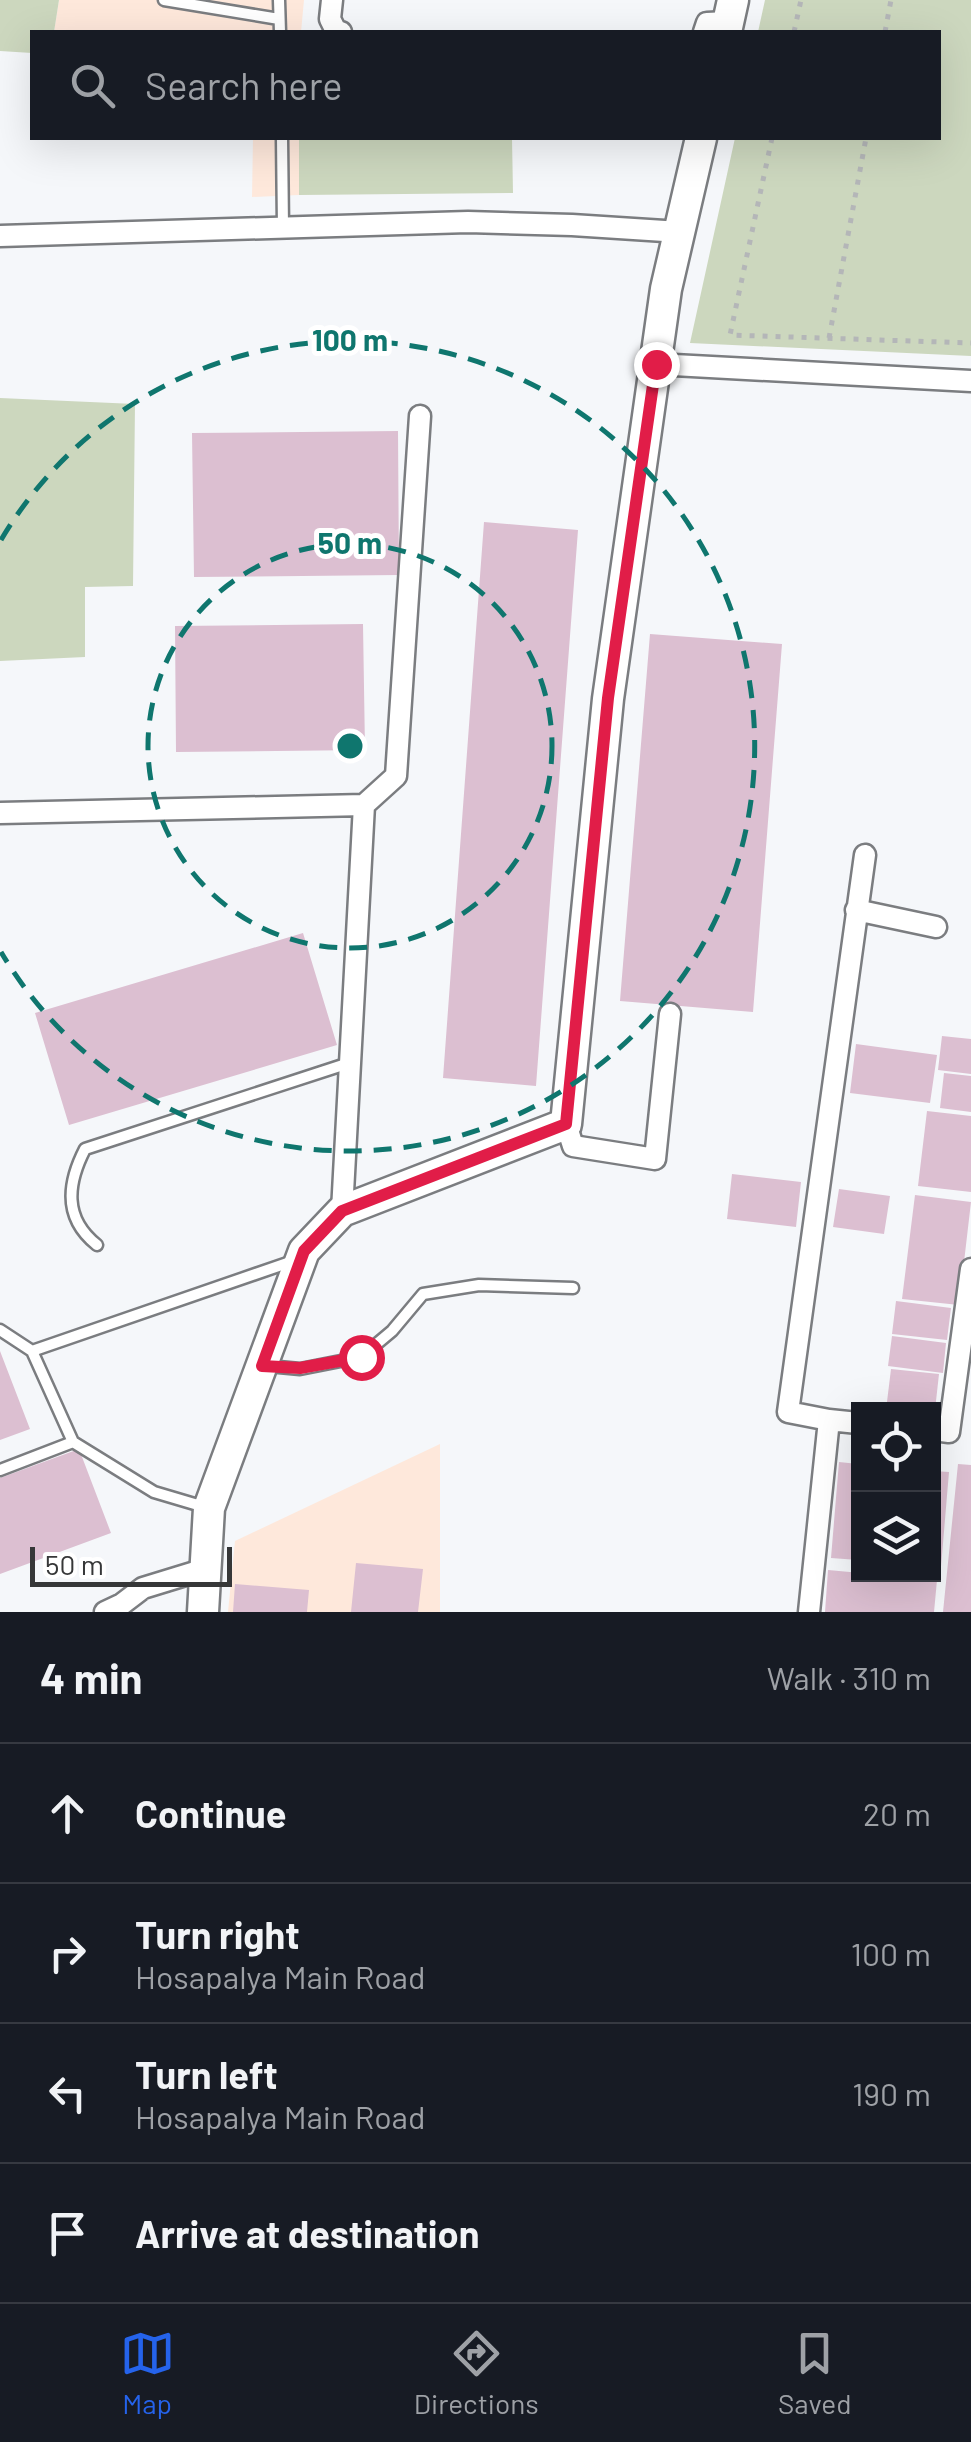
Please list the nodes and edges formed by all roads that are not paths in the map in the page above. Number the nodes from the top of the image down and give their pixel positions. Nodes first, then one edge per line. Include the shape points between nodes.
1 (164, 0) edge
2 (279, 0) edge
3 (332, 0) edge
4 (279, 19) junction
5 (280, 30) edge
6 (336, 30) edge
7 (282, 140) edge
8 (702, 140) edge
9 (283, 228) junction
10 (680, 232) junction
11 (0, 236) edge
12 (656, 364) junction
13 (971, 381) edge
14 (420, 416) dead end
15 (364, 805) junction
16 (0, 813) edge
17 (864, 855) dead end
18 (856, 910) junction
19 (936, 927) dead end
20 (670, 1014) dead end
21 (350, 1063) junction
22 (566, 1124) junction
23 (342, 1211) junction
24 (97, 1245) dead end
25 (301, 1258) junction
26 (971, 1269) edge
27 (573, 1288) dead end
28 (0, 1330) edge
29 (32, 1351) junction
30 (262, 1366) junction
31 (830, 1420) junction
32 (851, 1422) edge
33 (941, 1431) edge
34 (73, 1442) junction
35 (0, 1470) edge
36 (208, 1508) junction
37 (206, 1569) junction
38 (117, 1609) edge
39 (203, 1612) edge
40 (810, 1612) edge

1 - 4 lane
2 - 4 lane
3 - 6 street
4 - 5 lane
7 - 9 lane
8 - 10 street
9 - 10 street via 468,222
9 - 11 street
10 - 12 street
12 - 13 street
12 - 22 street via 608,698
14 - 15 street via 396,776
15 - 16 street
15 - 21 street
17 - 18 street
18 - 19 street
18 - 31 street via 788,1412
20 - 22 street via 654,1158 573,1146
21 - 23 street
21 - 24 lane via 86,1149 74,1169 70,1200 84,1235
22 - 23 street
23 - 25 street
25 - 29 lane
25 - 30 street
26 - 33 street via 949,1432
27 - 30 lane via 479,1285 422,1294 361,1357 300,1368
28 - 29 lane
29 - 34 lane
30 - 36 street
31 - 32 street
31 - 40 street
34 - 35 lane
34 - 36 lane via 154,1492
36 - 37 street
37 - 38 street via 143,1588
37 - 39 street

